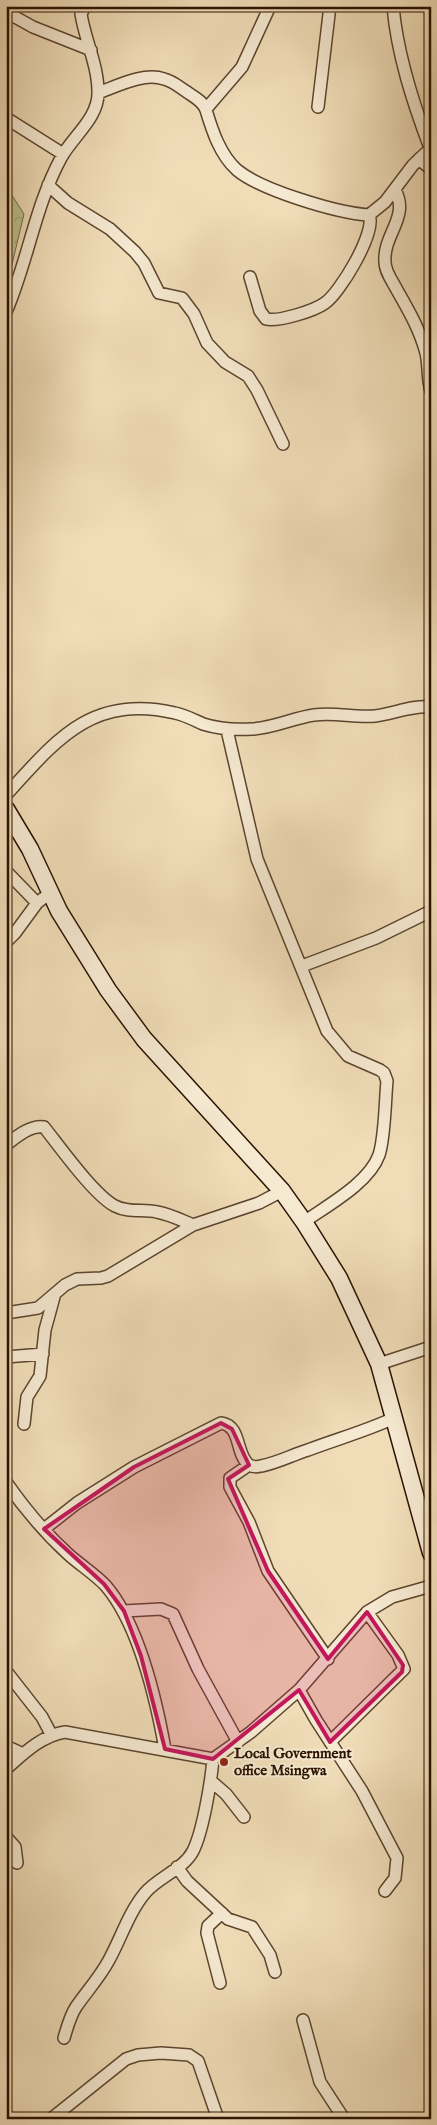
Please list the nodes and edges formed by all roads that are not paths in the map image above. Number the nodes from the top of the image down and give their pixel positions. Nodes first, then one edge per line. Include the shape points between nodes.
1 (270, 6) edge
2 (330, 6) edge
3 (393, 6) edge
4 (84, 7) edge
5 (6, 12) edge
6 (91, 50) junction
7 (98, 93) junction
8 (318, 108) dead end
9 (206, 109) junction
10 (6, 118) edge
11 (431, 148) edge
12 (63, 154) junction
13 (419, 159) junction
14 (431, 169) edge
15 (48, 184) junction
16 (395, 190) junction
17 (369, 216) junction
18 (250, 277) dead end
19 (6, 312) edge
20 (425, 330) edge
21 (430, 373) edge
22 (431, 391) edge
23 (282, 444) dead end
24 (431, 707) edge
25 (227, 730) junction
26 (6, 795) edge
27 (6, 808) edge
28 (11, 826) edge
29 (6, 872) edge
30 (50, 893) junction
31 (37, 903) junction
32 (431, 911) edge
33 (6, 942) edge
34 (302, 966) junction
35 (6, 1145) edge
36 (282, 1191) junction
37 (304, 1222) junction
38 (192, 1225) junction
39 (55, 1295) junction
40 (6, 1313) edge
41 (431, 1348) edge
42 (42, 1354) junction
43 (6, 1357) edge
44 (379, 1364) junction
45 (394, 1418) junction
46 (24, 1424) dead end
47 (249, 1465) junction
48 (6, 1482) edge
49 (44, 1530) junction
50 (431, 1553) edge
51 (431, 1586) edge
52 (124, 1611) junction
53 (367, 1612) junction
54 (328, 1659) junction
55 (6, 1671) edge
56 (299, 1690) junction
57 (52, 1734) junction
58 (238, 1742) junction
59 (330, 1742) junction
60 (6, 1746) edge
61 (165, 1749) junction
62 (23, 1754) junction
63 (213, 1759) junction
64 (6, 1769) edge
65 (211, 1781) junction
66 (244, 1817) dead end
67 (6, 1837) edge
68 (17, 1863) dead end
69 (177, 1867) junction
70 (385, 1891) dead end
71 (222, 1913) junction
72 (275, 1972) dead end
73 (220, 1983) dead end
74 (303, 2020) dead end
75 (64, 2038) dead end
76 (51, 2119) edge
77 (218, 2119) edge
78 (344, 2119) edge

1 - 9 street via 242,67
2 - 8 street
3 - 11 street via 405,72
4 - 6 street via 82,22
5 - 6 street via 33,27
6 - 7 street
7 - 9 street via 153,76 174,83
7 - 12 street via 91,115
9 - 17 street via 212,132 224,153 236,169 256,183 342,212
10 - 12 street
11 - 13 street
12 - 15 street
13 - 14 street
13 - 16 street
15 - 19 street
15 - 23 street via 68,203 110,229 135,252 159,293 176,296 186,302 206,343 225,362 248,376 258,390
16 - 17 street
16 - 20 street via 401,208 385,261 390,276
17 - 18 street via 371,223 360,252 336,292 323,305 273,321 266,319 260,311
20 - 21 street
21 - 22 street
24 - 25 street via 403,709 376,716 314,715 267,728
25 - 26 street via 178,713 156,709 119,709 90,720 64,736
25 - 34 street via 257,859
27 - 28 street
28 - 30 street
29 - 31 street
30 - 31 street
30 - 36 street via 88,959 144,1039
31 - 33 street
32 - 34 street via 376,938
34 - 37 street via 331,1037 348,1056 380,1070 387,1081 382,1144 373,1166 355,1185
35 - 38 street via 27,1130 44,1127 105,1199 126,1210 158,1212
36 - 37 street
36 - 38 street via 259,1203
37 - 44 street via 339,1278
38 - 39 street via 108,1276 77,1279
39 - 40 street via 38,1308
39 - 42 street
41 - 44 street
42 - 43 street
42 - 46 street via 39,1381 28,1397
44 - 45 street
45 - 47 street via 275,1462
45 - 50 street
47 - 49 street via 232,1429 221,1423 134,1467 77,1503
47 - 54 street via 230,1478 230,1487 249,1522 268,1571
48 - 49 street
49 - 52 street via 104,1584
51 - 53 street via 392,1597
52 - 58 street via 161,1609 173,1614 198,1669
52 - 61 street via 160,1720
53 - 54 street
53 - 59 street via 398,1655 404,1669
54 - 56 street
55 - 57 street
56 - 58 street
56 - 59 street
57 - 61 street via 65,1732
57 - 62 street
58 - 63 street
59 - 70 street via 370,1805 396,1858 396,1878
60 - 62 street
61 - 63 street
62 - 64 street
63 - 65 street
65 - 66 street
65 - 69 street via 192,1852
67 - 68 street via 15,1846
69 - 71 street via 187,1881
69 - 75 street via 160,1878 137,1904 108,1962 75,2008
71 - 72 street via 235,1923 252,1927 270,1955
71 - 73 street via 208,1926 207,1933
74 - 78 street via 320,2082
76 - 77 street via 126,2059 161,2053 189,2055 198,2061

